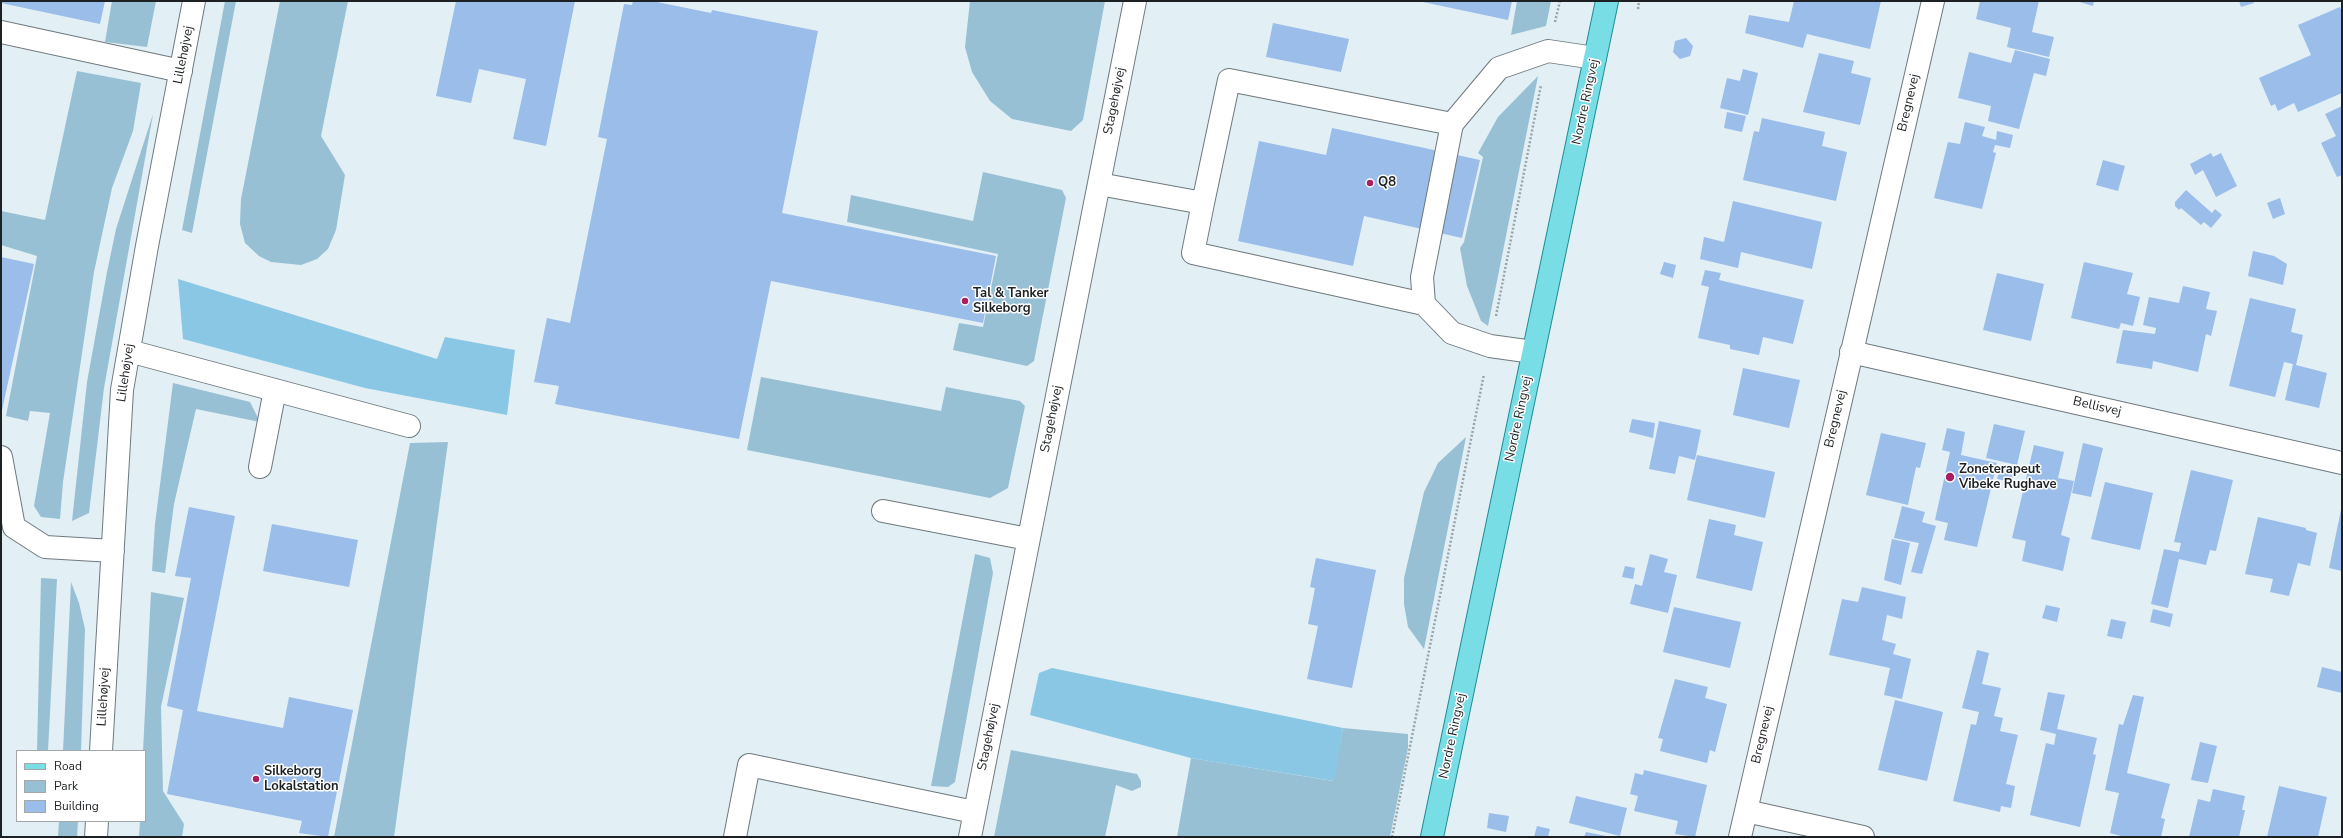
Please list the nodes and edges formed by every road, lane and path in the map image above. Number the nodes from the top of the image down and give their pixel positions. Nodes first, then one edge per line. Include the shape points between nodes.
1 (194, 1) edge
2 (1135, 1) edge
3 (1560, 1) edge
4 (1607, 1) edge
5 (1933, 1) edge
6 (1, 32) edge
7 (1548, 51) junction
8 (1595, 58) junction
9 (180, 71) junction
10 (1452, 124) junction
11 (1099, 184) junction
12 (1203, 203) junction
13 (1424, 304) junction
14 (1490, 346) junction
15 (129, 351) junction
16 (1533, 352) junction
17 (1851, 352) junction
18 (275, 390) junction
19 (409, 426) dead end
20 (1, 457) edge
21 (2342, 463) edge
22 (260, 467) dead end
23 (883, 511) dead end
24 (1028, 539) junction
25 (113, 551) junction
26 (101, 750) edge
27 (1746, 811) junction
28 (974, 812) junction
29 (97, 822) edge
30 (96, 837) edge
31 (735, 837) edge
32 (970, 837) edge
33 (1392, 837) edge
34 (1432, 837) edge
35 (1740, 837) edge
36 (1863, 837) edge

1 - 9 street, Lillehøjvej
2 - 11 street, Stagehøjvej
3 - 7 path
4 - 8 main road, Nordre Ringvej
5 - 17 street, Bregnevej
6 - 9 street
7 - 8 street
7 - 10 street via 1499,68
7 - 14 path
8 - 16 main road, Nordre Ringvej
9 - 15 street, Lillehøjvej
10 - 12 street via 1229,80
10 - 13 street via 1422,277
11 - 12 street
11 - 24 street, Stagehøjvej
12 - 13 street via 1193,253
13 - 14 street via 1452,333
14 - 16 street
14 - 33 path
15 - 18 street
15 - 25 street, Lillehøjvej via 122,390
16 - 34 main road, Nordre Ringvej
17 - 21 street, Bellisvej
17 - 27 street, Bregnevej
18 - 19 street
18 - 22 street
20 - 25 street via 14,527 45,547
23 - 24 street
24 - 28 street, Stagehøjvej
25 - 26 street, Lillehøjvej
27 - 35 street, Bregnevej
27 - 36 street
28 - 31 street via 749,765
28 - 32 street, Stagehøjvej
29 - 30 street

